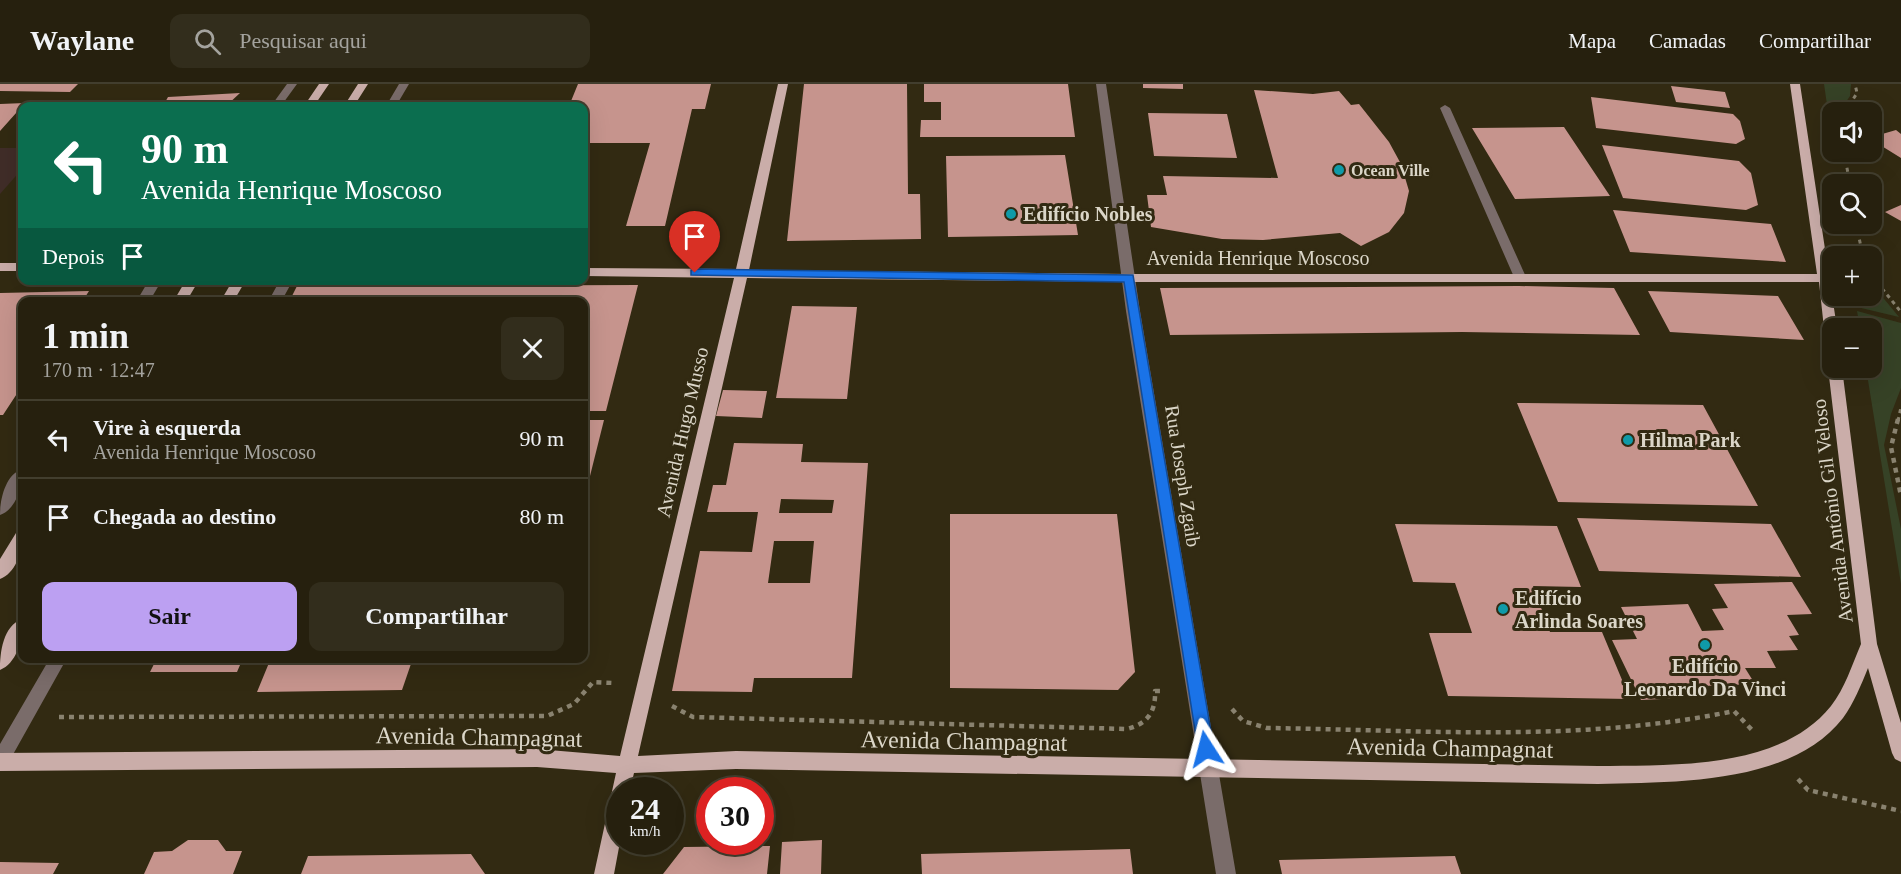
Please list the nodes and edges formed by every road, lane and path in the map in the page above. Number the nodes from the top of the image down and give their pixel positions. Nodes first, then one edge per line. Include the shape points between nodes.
1 (292, 84) edge
2 (324, 84) edge
3 (363, 84) edge
4 (404, 84) edge
5 (783, 84) edge
6 (1101, 84) edge
7 (1795, 84) edge
8 (1856, 84) edge
9 (279, 102) edge
10 (312, 102) edge
11 (352, 102) edge
12 (393, 102) edge
13 (1851, 102) edge
14 (1445, 108) dead end
15 (1822, 259) edge
16 (0, 267) edge
17 (18, 267) edge
18 (588, 272) edge
19 (742, 273) junction
20 (1520, 277) junction
21 (1129, 278) junction
22 (1822, 278) edge
23 (1882, 288) edge
24 (1901, 312) edge
25 (1836, 378) edge
26 (1901, 406) edge
27 (18, 481) edge
28 (1901, 495) edge
29 (0, 509) edge
30 (18, 544) edge
31 (0, 572) edge
32 (18, 633) edge
33 (1869, 644) junction
34 (0, 662) edge
35 (56, 663) edge
36 (646, 685) junction
37 (1197, 693) junction
38 (1734, 711) dead end
39 (26, 715) junction
40 (1901, 753) edge
41 (0, 762) edge
42 (627, 765) junction
43 (1209, 768) junction
44 (624, 777) edge
45 (608, 855) edge
46 (604, 874) edge
47 (1226, 874) edge

1 - 9 street
2 - 10 main road
3 - 11 main road
4 - 12 street
5 - 19 main road, Avenida Hugo Musso
6 - 21 street, Rua Joseph Zgaib
7 - 15 main road
8 - 13 path via 1857,93
14 - 20 street
16 - 17 main road
18 - 19 main road, Avenida Henrique Moscoso
19 - 21 main road, Avenida Henrique Moscoso
19 - 36 main road, Avenida Hugo Musso
20 - 21 main road, Avenida Henrique Moscoso
20 - 22 main road, Avenida Henrique Moscoso
21 - 37 street, Rua Joseph Zgaib
23 - 24 path
25 - 33 main road, Avenida Antônio Gil Veloso
26 - 28 path via 1891,447
27 - 29 street
30 - 31 main road
32 - 34 main road
33 - 40 main road, Avenida Antônio Gil Veloso
33 - 43 main road, Avenida Champagnat via 1835,715 1802,743 1742,764 1679,773 1598,775
35 - 39 street
36 - 37 path, Avenida Champagnat via 662,683 671,705 693,717 1114,729 1138,727 1146,720 1154,712 1155,691
36 - 39 path, Avenida Champagnat via 593,682 575,704 547,716
36 - 42 main road, Avenida Hugo Musso
37 - 38 path, Avenida Champagnat via 1225,692 1234,712 1244,721 1267,728 1600,731 1665,725
37 - 43 street, Rua Joseph Zgaib
39 - 41 street
41 - 42 main road, Avenida Champagnat via 537,758
42 - 43 main road, Avenida Champagnat via 736,760
42 - 44 main road, Avenida Hugo Musso
43 - 47 street, Rua Joseph Zgaib
45 - 46 main road

